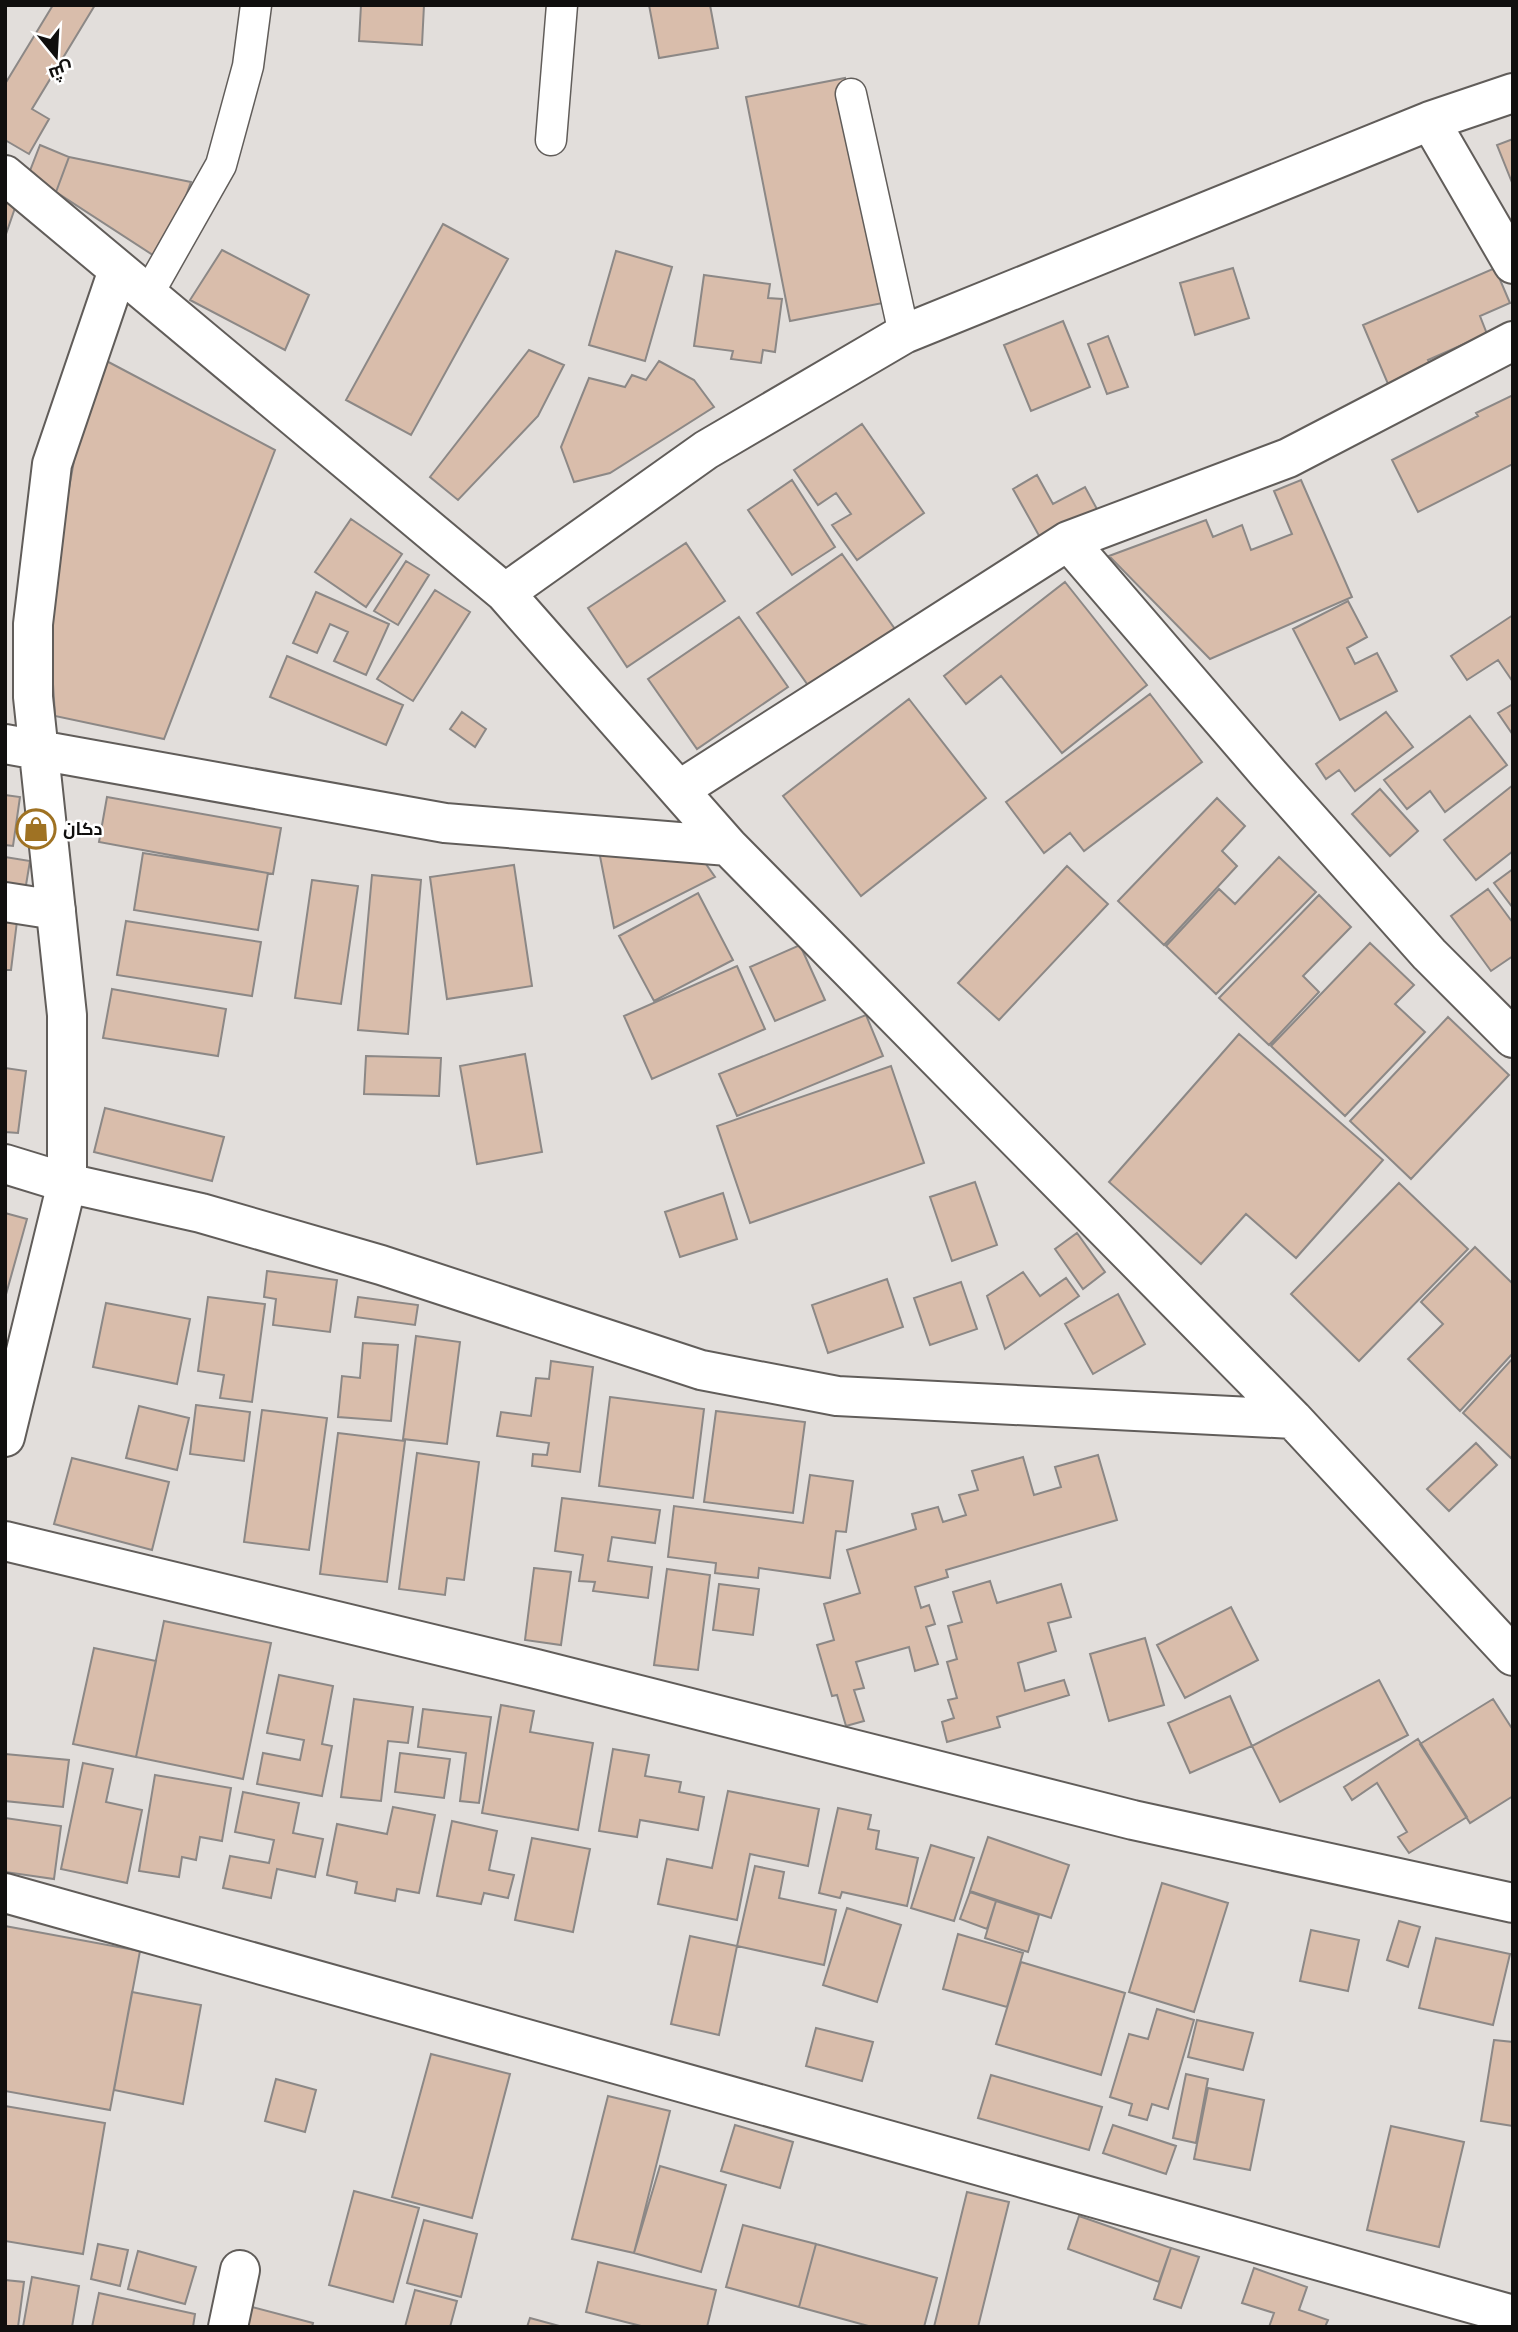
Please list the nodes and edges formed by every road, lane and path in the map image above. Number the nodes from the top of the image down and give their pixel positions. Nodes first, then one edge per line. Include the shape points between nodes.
1 (256, 5) edge
2 (562, 5) edge
3 (1513, 93) edge
4 (851, 94) dead end
5 (1430, 121) junction
6 (551, 140) dead end
7 (5, 175) edge
8 (1513, 264) edge
9 (118, 270) junction
10 (148, 295) junction
11 (904, 334) junction
12 (1513, 341) edge
13 (1068, 541) junction
14 (505, 593) junction
15 (22, 747) edge
16 (679, 790) junction
17 (728, 845) junction
18 (5, 902) edge
19 (56, 911) junction
20 (1513, 1038) edge
21 (5, 1164) edge
22 (67, 1183) junction
23 (1293, 1419) junction
24 (5, 1437) edge
25 (5, 1541) edge
26 (1513, 1656) edge
27 (5, 1893) edge
28 (1513, 1903) edge
29 (240, 2270) dead end
30 (1513, 2315) edge
31 (228, 2327) edge

1 - 10 lane via 248,66 221,165
2 - 6 lane
3 - 5 street
4 - 11 lane
5 - 8 street
5 - 11 street
7 - 9 street
9 - 10 street
9 - 15 street via 52,464 33,624 33,697
10 - 14 street
11 - 14 street via 706,450
12 - 13 street via 1288,458
13 - 16 street
13 - 20 street via 1429,954
14 - 16 street
15 - 17 street via 445,823
15 - 19 street
16 - 17 street
17 - 23 street
18 - 19 street
19 - 22 street via 67,1015
21 - 22 street
22 - 23 street via 201,1213 381,1265 728,1376 837,1396
22 - 24 street
23 - 26 street
25 - 28 street via 1133,1820
27 - 30 street
29 - 31 street

